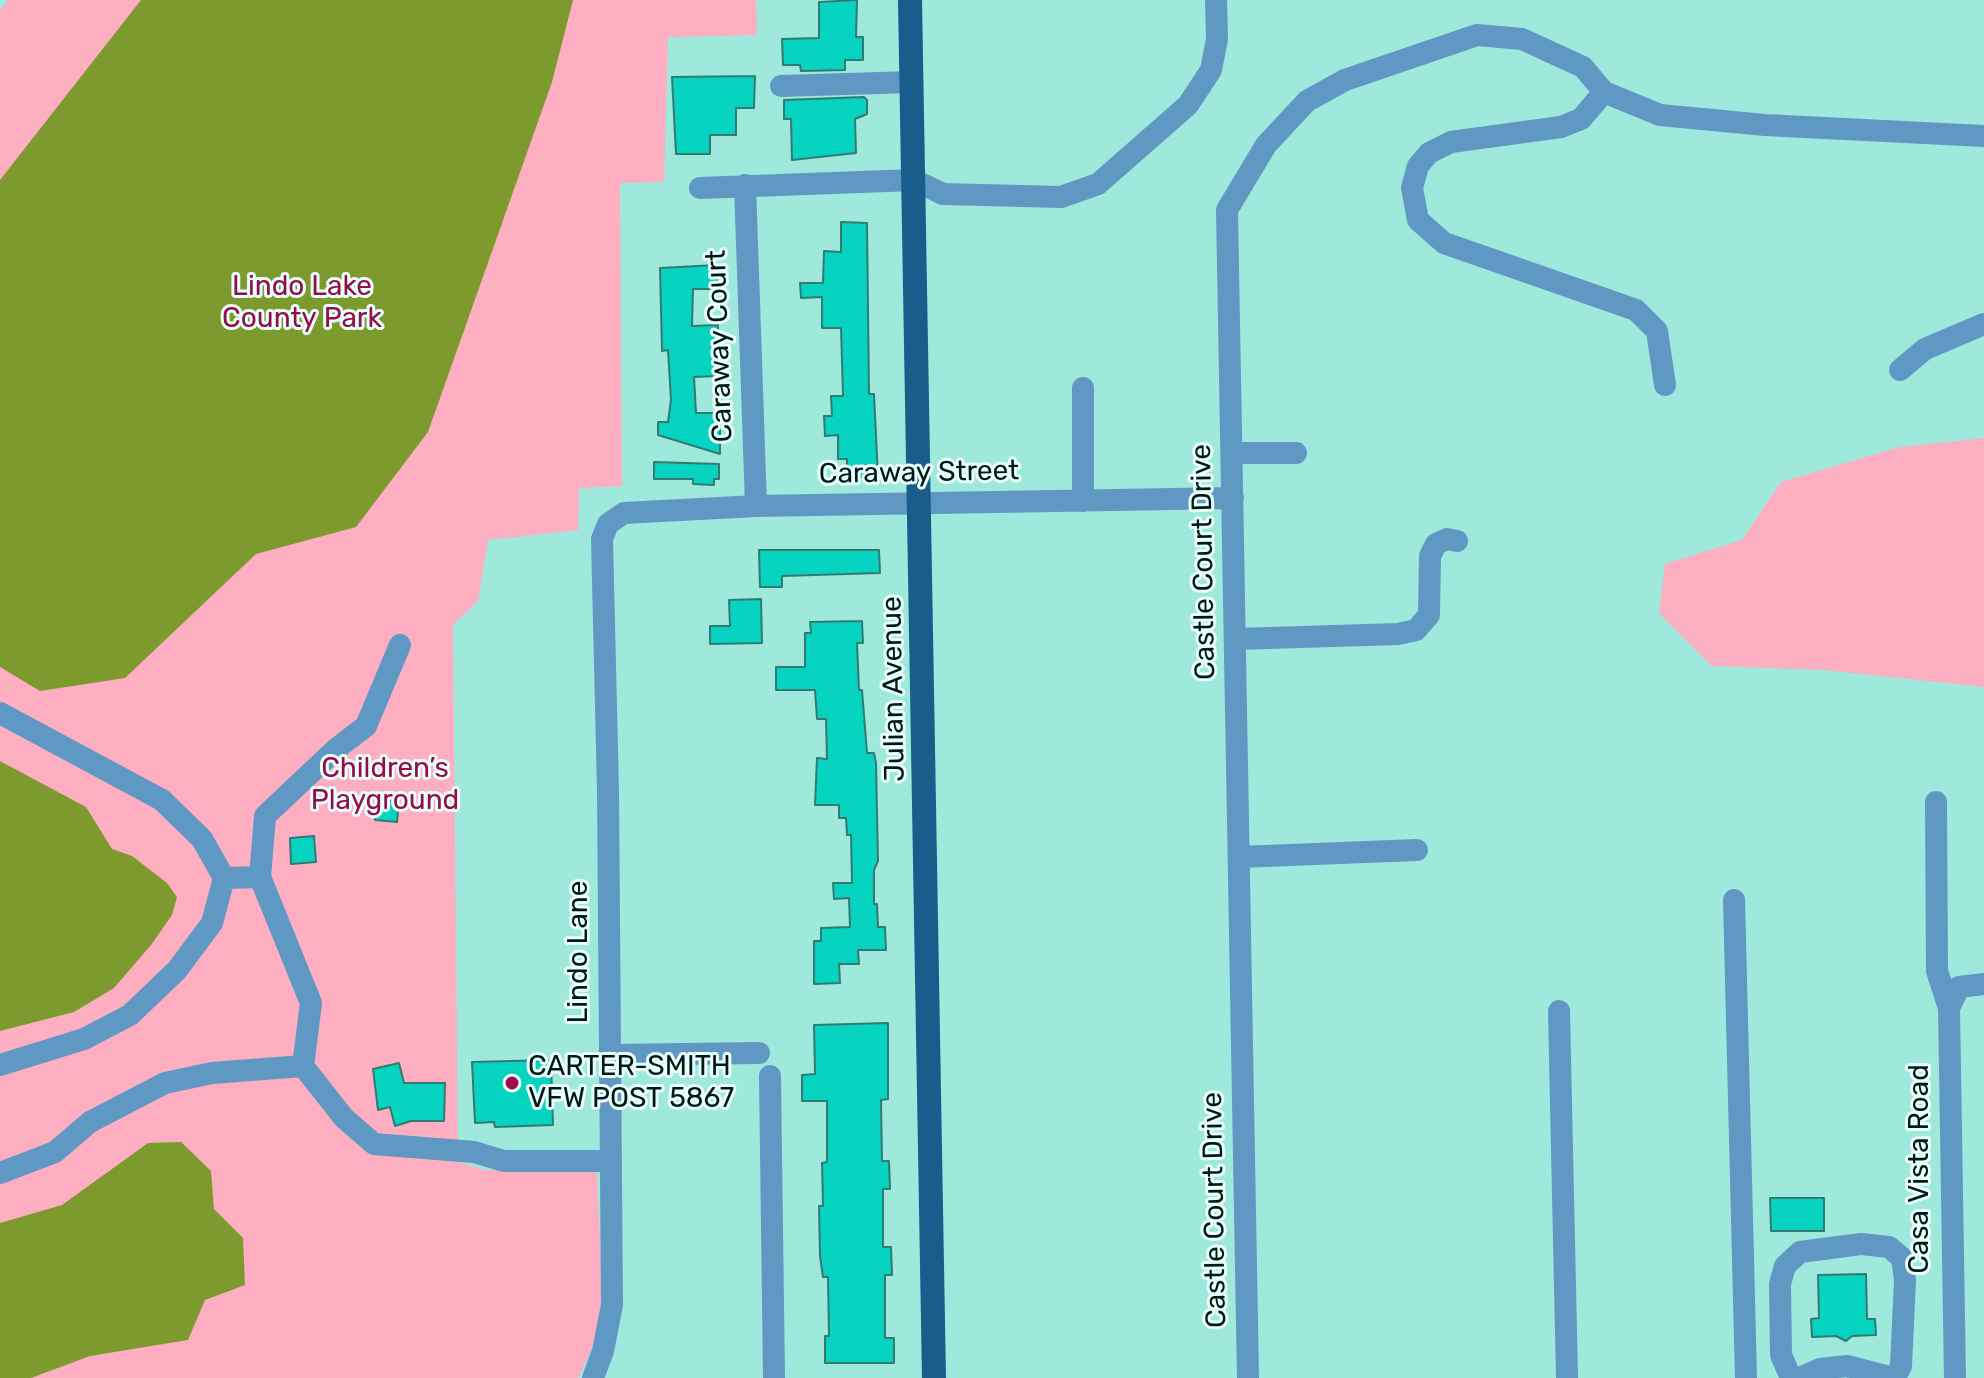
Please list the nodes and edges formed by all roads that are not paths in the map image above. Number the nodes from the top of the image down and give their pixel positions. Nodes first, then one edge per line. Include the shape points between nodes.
1 (910, 0) edge
2 (1216, 0) edge
3 (912, 82) junction
4 (781, 86) dead end
5 (1604, 92) junction
6 (1984, 136) edge
7 (914, 180) junction
8 (745, 185) junction
9 (700, 188) dead end
10 (1984, 324) edge
11 (1900, 370) dead end
12 (1665, 385) dead end
13 (1083, 388) dead end
14 (1232, 453) junction
15 (1296, 453) dead end
16 (1233, 498) junction
17 (1083, 501) junction
18 (921, 504) junction
19 (756, 506) junction
20 (608, 524) joint
21 (1457, 541) dead end
22 (1236, 639) junction
23 (400, 645) dead end
24 (0, 713) edge
25 (1936, 802) dead end
26 (1417, 850) dead end
27 (1239, 857) junction
28 (260, 877) junction
29 (224, 878) junction
30 (1734, 900) dead end
31 (1984, 984) edge
32 (1949, 1008) junction
33 (1559, 1011) dead end
34 (759, 1053) dead end
35 (609, 1055) junction
36 (0, 1065) edge
37 (303, 1066) junction
38 (770, 1076) dead end
39 (611, 1161) junction
40 (0, 1173) edge
41 (593, 1378) edge
42 (774, 1378) edge
43 (934, 1378) edge
44 (1248, 1378) edge
45 (1567, 1378) edge
46 (1746, 1378) edge
47 (1791, 1378) edge
48 (1799, 1378) edge
49 (1894, 1378) edge
50 (1955, 1378) edge

1 - 3 main road, Julian Avenue
2 - 7 street via 1211,70 1188,105 1098,184 1061,197 943,194
3 - 4 street
3 - 7 main road, Julian Avenue
5 - 6 street via 1660,115
5 - 12 street via 1581,119 1561,127 1451,142 1429,153 1418,166 1412,188 1418,220 1444,243 1636,310 1657,331
5 - 14 street, Castle Court Drive via 1583,67 1534,44 1477,35 1345,80 1307,101 1266,145 1227,210
7 - 8 street
7 - 18 main road, Julian Avenue
8 - 9 street
8 - 19 street, Caraway Court
10 - 11 street via 1925,349
13 - 17 street
14 - 15 street
14 - 16 street, Castle Court Drive
16 - 17 street, Caraway Street
16 - 22 street, Castle Court Drive
17 - 18 street, Caraway Street
18 - 19 street, Caraway Street
18 - 43 main road, Julian Avenue
19 - 20 street, Caraway Street via 624,513
20 - 35 street, Lindo Lane via 602,539
21 - 22 street via 1436,544 1430,556 1429,615 1416,630
22 - 27 street, Castle Court Drive
23 - 28 street via 366,726 265,816
24 - 29 street via 162,800 202,839
25 - 32 street, Casa Vista Road via 1937,971
26 - 27 street
27 - 44 street, Castle Court Drive
28 - 29 street
28 - 37 street via 311,1003
29 - 36 street via 212,923 177,970 130,1015 84,1039
30 - 46 street
31 - 32 street via 1959,987
32 - 50 street, Casa Vista Road
33 - 45 street
34 - 35 street
35 - 39 street, Lindo Lane
37 - 39 street via 344,1118 374,1144 474,1152 504,1161
37 - 40 street via 212,1073 165,1083 90,1122 55,1152
38 - 42 street
39 - 41 street, Lindo Lane via 612,1305
47 - 49 street via 1781,1355 1780,1284 1785,1266 1800,1252 1861,1244 1889,1247 1902,1258 1901,1366
48 - 49 street via 1847,1366

